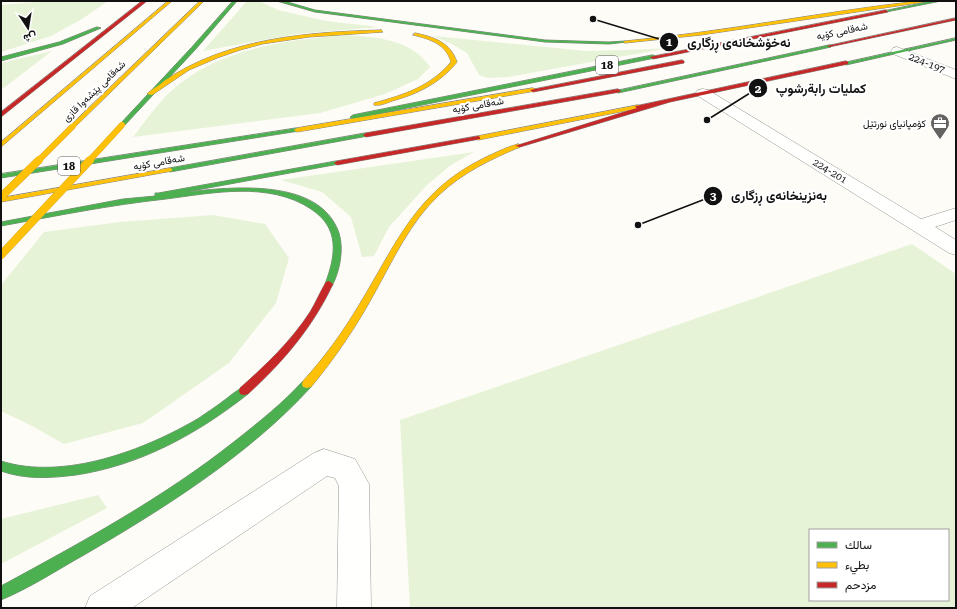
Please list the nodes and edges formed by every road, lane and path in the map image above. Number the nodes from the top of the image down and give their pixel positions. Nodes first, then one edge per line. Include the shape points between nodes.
1 (170, 1) edge
2 (202, 1) edge
3 (235, 1) edge
4 (279, 1) edge
5 (929, 1) edge
6 (939, 1) edge
7 (143, 3) edge
8 (956, 19) edge
9 (392, 32) dead end
10 (403, 32) dead end
11 (956, 39) edge
12 (897, 51) junction
13 (1, 59) edge
14 (694, 59) dead end
15 (956, 75) edge
16 (703, 93) junction
17 (150, 94) junction
18 (668, 101) junction
19 (344, 111) dead end
20 (1, 115) edge
21 (320, 117) dead end
22 (276, 133) junction
23 (1, 145) edge
24 (197, 146) junction
25 (1, 176) edge
26 (1, 197) edge
27 (1, 200) edge
28 (101, 205) junction
29 (956, 214) edge
30 (1, 224) edge
31 (920, 226) junction
32 (956, 249) edge
33 (1, 255) edge
34 (1, 466) edge
35 (1, 593) edge
36 (102, 608) edge
37 (354, 608) edge

1 - 23 main road, شەقامی پێشەوا قازی
2 - 26 main road, شەقامی پێشەوا قازی, bridge
3 - 17 main road
4 - 5 main road via 315,11 439,28 544,41 609,43 669,39 877,6
6 - 22 main road, شەقامی کۆیە / 18 via 592,68
7 - 13 main road via 78,37
7 - 20 main road
8 - 27 main road, شەقامی کۆیە / 18 via 612,92
9 - 17 main road via 322,34 247,46 192,66
10 - 19 main road via 427,37 445,46 454,56 451,68 432,84 411,94
11 - 12 main road
12 - 15 street, 224-197
12 - 16 main road
14 - 22 main road, شەقامی کۆیە via 578,82
16 - 18 main road
16 - 31 street, 224-201
17 - 33 main road, bridge
18 - 28 main road
18 - 35 main road via 524,144 484,159 462,172 424,205 350,331 326,363 277,413 243,442 163,499
21 - 24 main road
22 - 24 main road, شەقامی کۆیە
24 - 25 main road, شەقامی کۆیە / 18
28 - 30 main road
28 - 34 main road via 236,189 266,190 305,201 316,207 334,227 338,240 338,254 318,305 290,344 244,390 185,432 151,449 114,462 76,470 40,473
29 - 31 street
31 - 32 street, 224-201
36 - 37 street via 324,462 345,468 354,484

